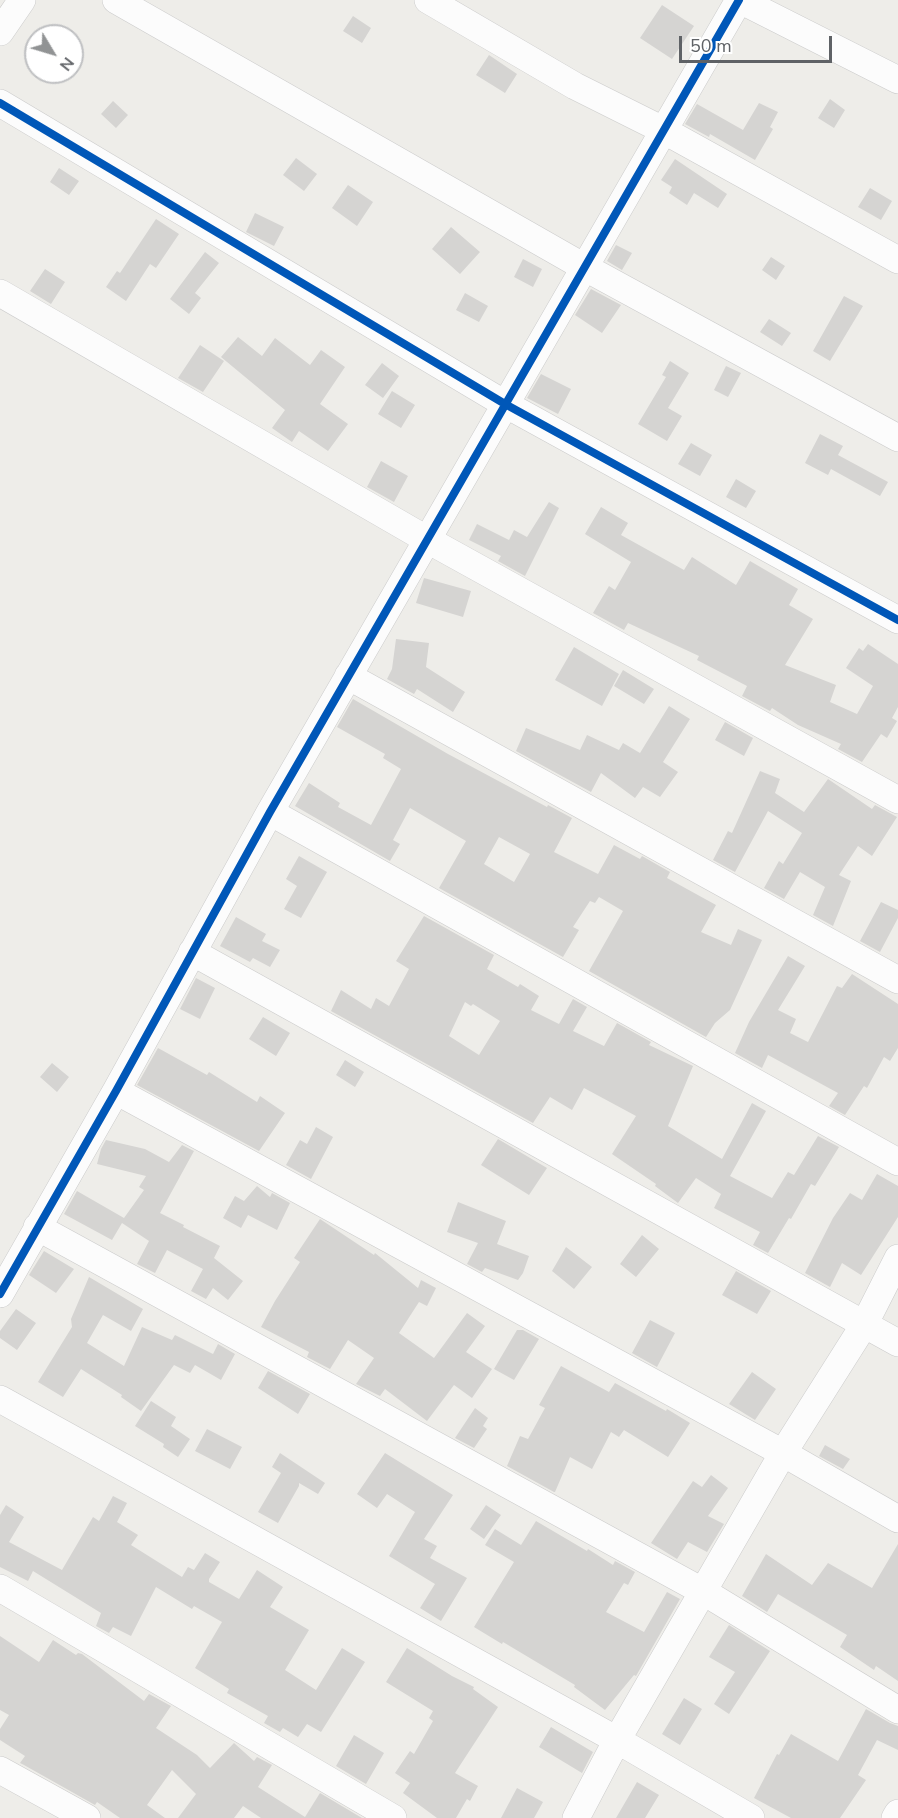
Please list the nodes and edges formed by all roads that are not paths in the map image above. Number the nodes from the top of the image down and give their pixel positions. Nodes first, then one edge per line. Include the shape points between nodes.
1 (22, 0) edge
2 (116, 0) edge
3 (428, 0) edge
4 (739, 0) edge
5 (0, 32) edge
6 (898, 80) edge
7 (0, 103) edge
8 (663, 130) junction
9 (898, 260) edge
10 (584, 267) junction
11 (0, 293) edge
12 (505, 404) junction
13 (898, 438) edge
14 (426, 539) junction
15 (898, 620) edge
16 (348, 676) junction
17 (898, 800) edge
18 (270, 812) junction
19 (192, 952) junction
20 (898, 980) edge
21 (116, 1091) junction
22 (898, 1162) edge
23 (37, 1227) junction
24 (898, 1258) edge
25 (0, 1294) edge
26 (864, 1325) junction
27 (898, 1343) edge
28 (0, 1399) edge
29 (783, 1453) junction
30 (898, 1519) edge
31 (0, 1588) edge
32 (704, 1592) junction
33 (898, 1710) edge
34 (617, 1740) junction
35 (0, 1770) edge
36 (898, 1813) edge
37 (87, 1818) edge
38 (393, 1818) edge
39 (576, 1818) edge
40 (750, 1818) edge
41 (895, 1818) edge

1 - 5 street
2 - 10 street
3 - 8 street via 575,86
4 - 6 street
4 - 8 street
7 - 12 street
8 - 9 street
8 - 10 street
10 - 12 street
10 - 13 street
11 - 14 street
12 - 14 street
12 - 15 street
14 - 16 street
14 - 17 street
16 - 18 street
16 - 20 street
18 - 19 street
18 - 22 street
19 - 21 street
19 - 26 street
21 - 23 street
21 - 29 street
23 - 25 street
23 - 32 street
24 - 26 street
26 - 27 street
26 - 29 street
28 - 34 street
29 - 30 street
29 - 32 street
31 - 38 street
32 - 33 street
32 - 34 street
34 - 39 street
34 - 40 street
35 - 37 street
36 - 41 street

